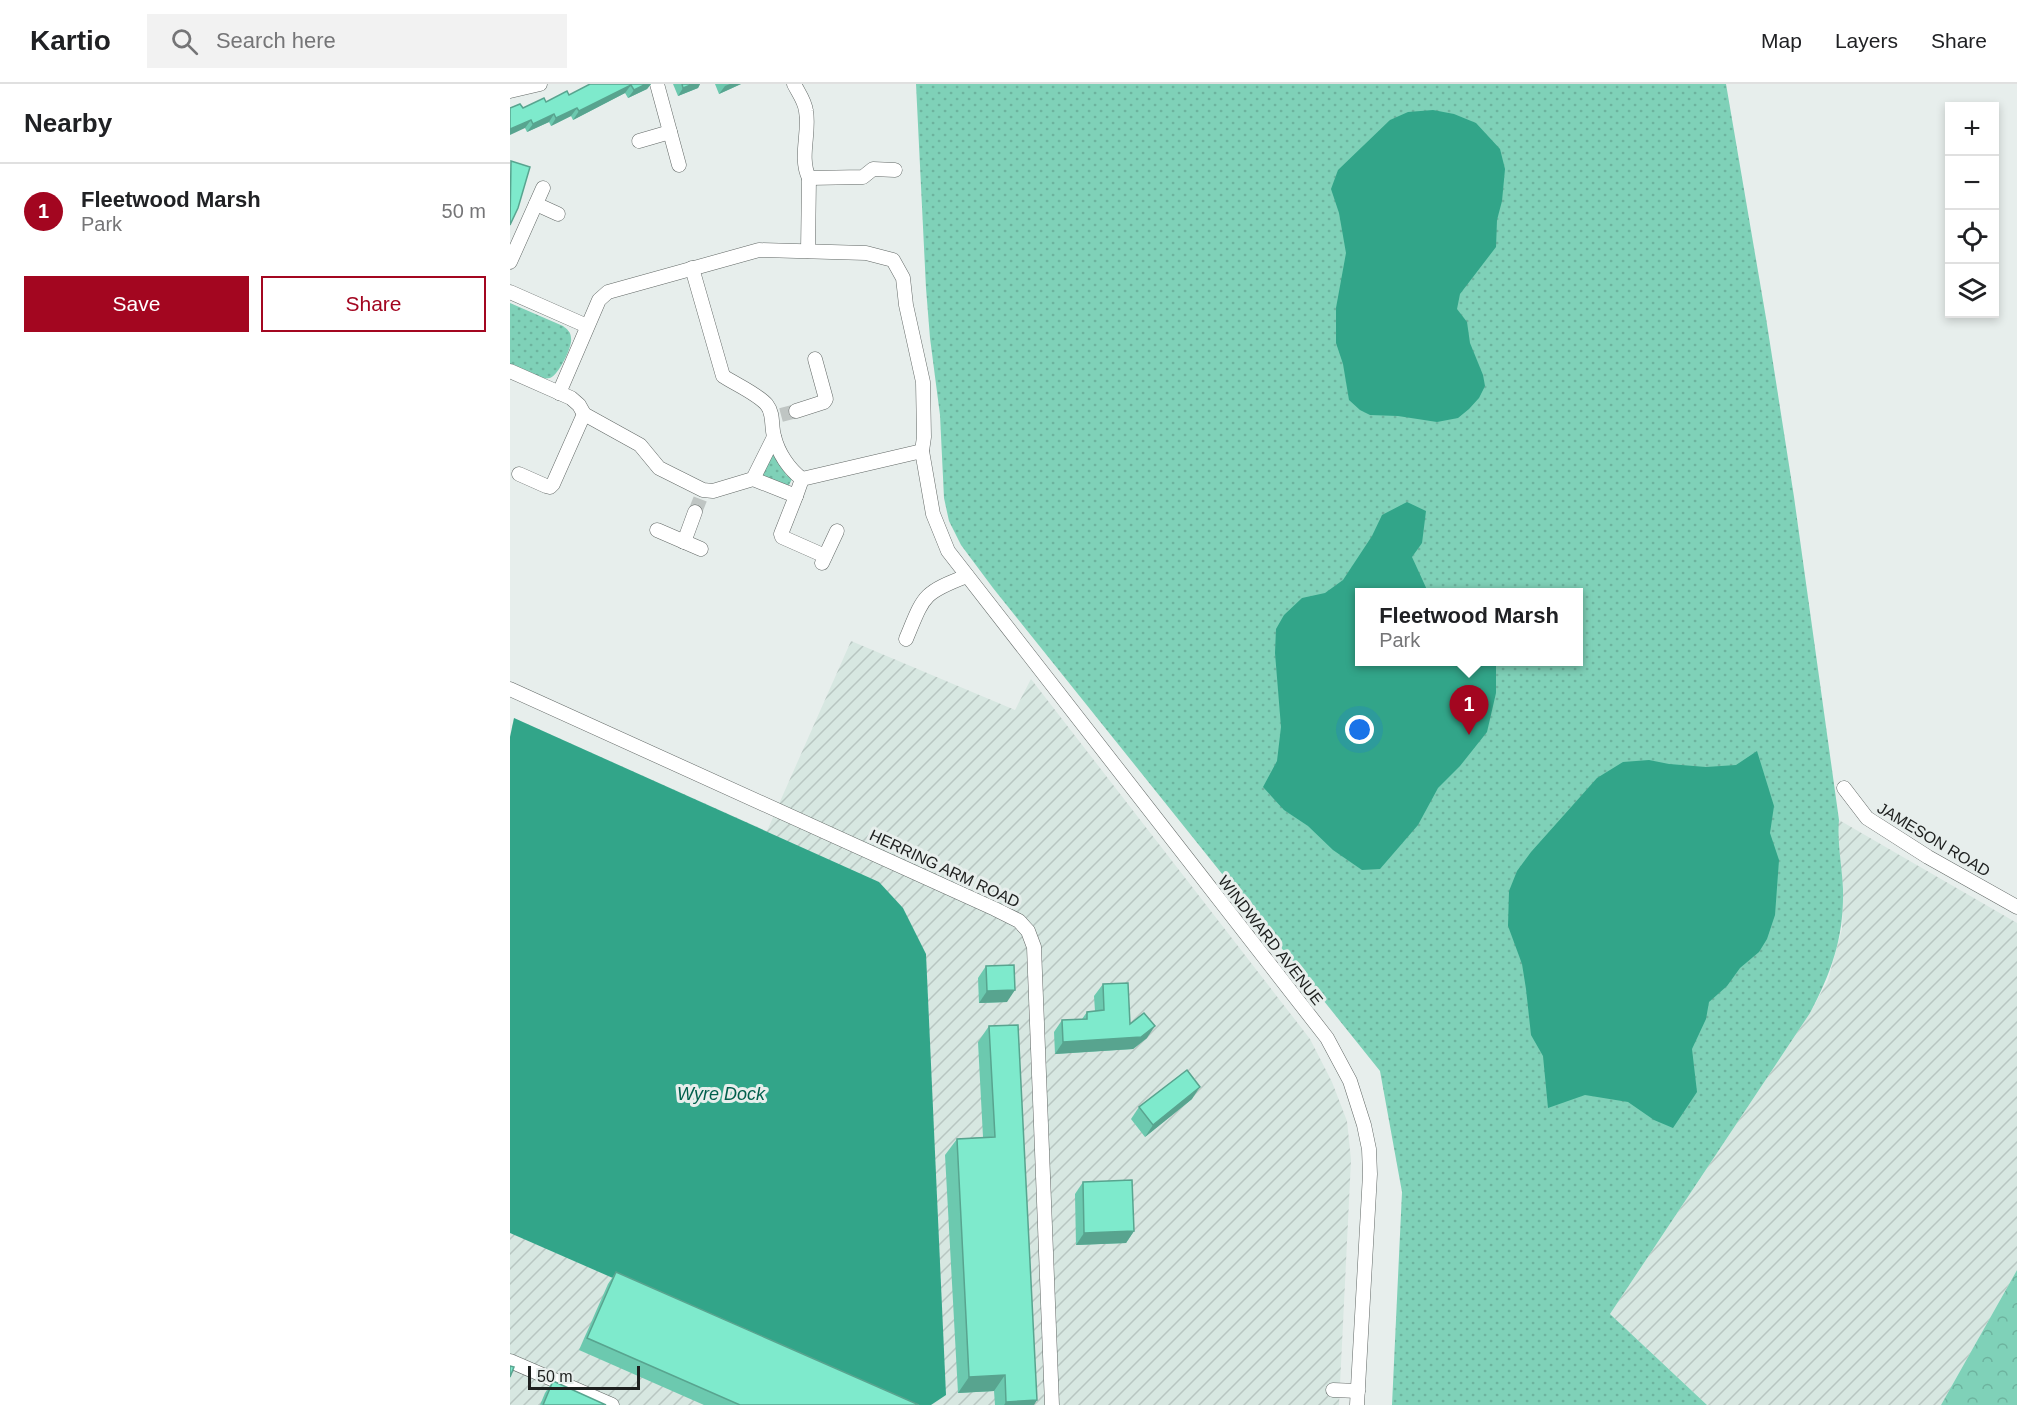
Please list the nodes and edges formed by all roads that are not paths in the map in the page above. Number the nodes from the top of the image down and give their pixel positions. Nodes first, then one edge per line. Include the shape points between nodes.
1 (540, 84) edge
2 (657, 84) edge
3 (794, 84) edge
4 (510, 91) edge
5 (670, 132) junction
6 (639, 141) dead end
7 (679, 165) dead end
8 (895, 170) dead end
9 (809, 178) junction
10 (543, 188) dead end
11 (536, 204) junction
12 (558, 214) dead end
13 (808, 251) junction
14 (510, 262) edge
15 (692, 268) junction
16 (510, 292) edge
17 (587, 326) junction
18 (815, 358) dead end
19 (510, 371) edge
20 (559, 393) junction
21 (796, 411) tunnel mouth
22 (584, 414) junction
23 (774, 437) junction
24 (922, 451) junction
25 (519, 474) dead end
26 (753, 479) junction
27 (802, 479) junction
28 (796, 496) junction
29 (695, 512) tunnel mouth
30 (657, 530) dead end
31 (837, 531) dead end
32 (684, 542) junction
33 (701, 549) dead end
34 (967, 576) junction
35 (906, 639) dead end
36 (510, 689) edge
37 (1844, 788) dead end
38 (2017, 907) edge
39 (510, 1361) edge
40 (1333, 1390) dead end
41 (1358, 1398) edge
42 (612, 1405) edge
43 (1052, 1405) edge

1 - 4 street
2 - 5 street
3 - 9 street via 806,111 805,169
5 - 6 street
5 - 7 street
8 - 9 street via 873,169 863,177
9 - 13 street
10 - 11 street
11 - 12 street
11 - 14 street
13 - 15 street, WINDWARD AVENUE via 759,250
13 - 24 street, WINDWARD AVENUE via 866,253 893,260 899,269 923,382
15 - 17 street, WINDWARD AVENUE via 608,292 599,300
15 - 23 street via 723,376 767,405 776,417
16 - 17 street
17 - 20 street, WINDWARD AVENUE
18 - 21 street via 825,402
19 - 20 street
20 - 22 street via 579,405
22 - 25 street via 550,487
22 - 26 street via 640,445 659,468 702,493
23 - 26 street
23 - 27 street via 785,461
24 - 27 street
24 - 34 street, WINDWARD AVENUE via 933,514 948,551
26 - 28 street
27 - 28 street
28 - 31 street via 782,537 823,559
29 - 32 street
30 - 32 street
32 - 33 street
34 - 35 street via 926,597
34 - 41 street, WINDWARD AVENUE via 1327,1038 1350,1081 1364,1125 1370,1174
36 - 43 street, HERRING ARM ROAD via 1009,915 1028,931 1036,971
37 - 38 street, JAMESON ROAD via 1867,818
39 - 42 street
40 - 41 street, WINDWARD AVENUE

